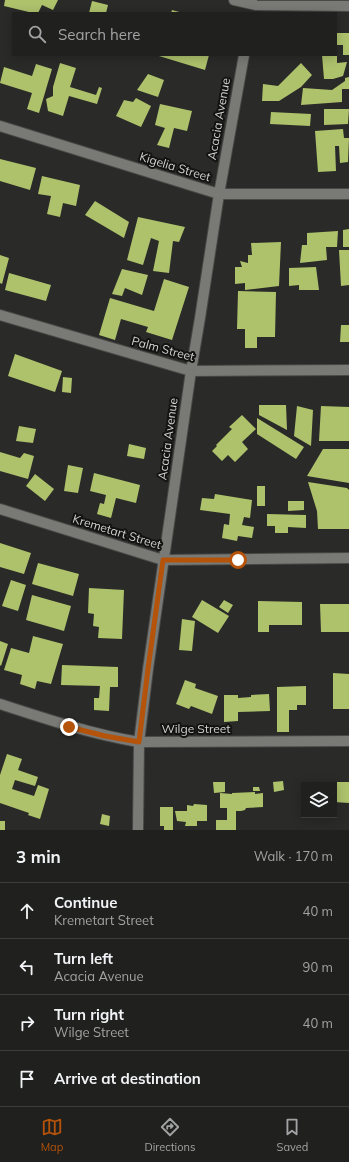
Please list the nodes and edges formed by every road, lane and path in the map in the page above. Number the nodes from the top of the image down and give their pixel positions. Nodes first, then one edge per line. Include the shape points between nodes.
1 (234, 0) edge
2 (349, 6) edge
3 (255, 9) edge
4 (244, 56) edge
5 (0, 126) edge
6 (219, 194) junction
7 (349, 194) edge
8 (0, 315) edge
9 (349, 370) edge
10 (191, 371) junction
11 (0, 509) edge
12 (349, 558) edge
13 (163, 560) junction
14 (0, 704) edge
15 (349, 741) edge
16 (139, 742) junction
17 (138, 830) edge

1 - 3 street
2 - 3 street
4 - 6 street, Acacia Avenue
5 - 6 street, Kigelia Street
6 - 7 street, Kigelia Street
6 - 10 street, Acacia Avenue
8 - 10 street, Palm Street
9 - 10 street, Palm Street
10 - 13 street, Acacia Avenue
11 - 13 street, Kremetart Street
12 - 13 street, Kremetart Street
13 - 16 street, Acacia Avenue
14 - 16 street, Wilge Street via 69,727
15 - 16 street, Wilge Street
16 - 17 street, Acacia Avenue

